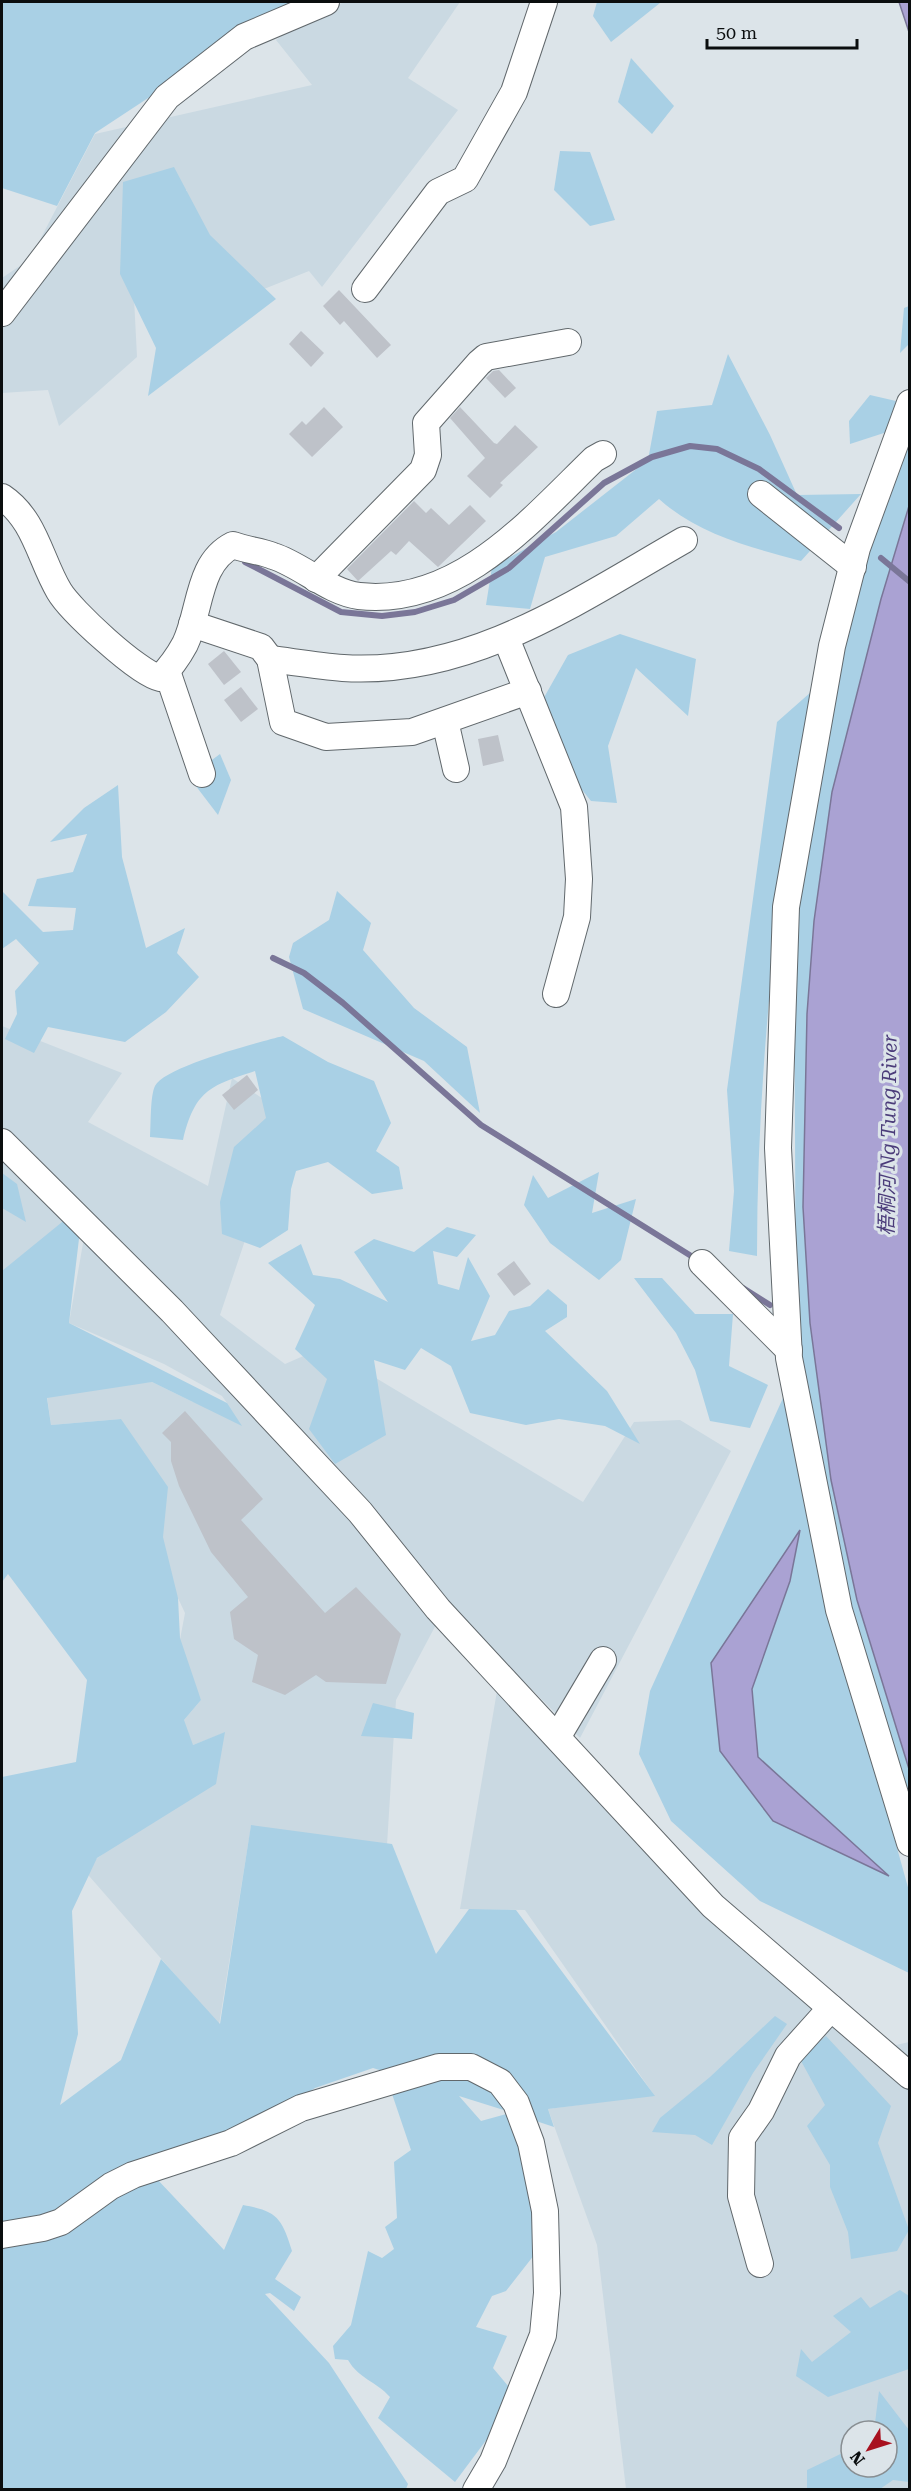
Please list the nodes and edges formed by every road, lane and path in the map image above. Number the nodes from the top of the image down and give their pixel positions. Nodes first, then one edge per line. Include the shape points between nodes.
1 (326, 2) edge
2 (544, 2) edge
3 (365, 289) dead end
4 (2, 313) edge
5 (568, 342) dead end
6 (909, 404) edge
7 (603, 454) dead end
8 (761, 495) dead end
9 (2, 497) edge
10 (684, 540) dead end
11 (853, 567) junction
12 (316, 579) junction
13 (192, 624) junction
14 (506, 638) junction
15 (270, 659) junction
16 (167, 671) junction
17 (528, 692) junction
18 (445, 720) junction
19 (456, 769) dead end
20 (202, 774) dead end
21 (556, 994) dead end
22 (2, 1143) edge
23 (702, 1263) dead end
24 (789, 1350) junction
25 (603, 1660) dead end
26 (558, 1736) junction
27 (909, 1843) edge
28 (831, 2008) junction
29 (909, 2076) edge
30 (2, 2235) edge
31 (760, 2264) dead end
32 (476, 2490) edge

1 - 4 street via 244,37 167,97
2 - 3 street via 514,92 465,179 438,192
5 - 12 street via 486,357 479,363 426,423 428,455 423,470
6 - 11 street
7 - 12 street via 506,543 463,571 425,588 387,596 357,596
8 - 11 street
9 - 16 street via 35,537 61,595 130,662 150,676 160,678
10 - 14 street
11 - 24 street via 832,646 786,907 778,1148
12 - 13 street via 274,556 233,545 222,550 207,572
13 - 15 street via 261,646
13 - 16 street via 186,643
14 - 15 street via 407,664 344,668
14 - 17 street
15 - 18 street via 283,722 326,737 412,732
16 - 20 street
17 - 18 street
17 - 21 street via 574,807 579,879 577,917
18 - 19 street
22 - 26 street via 172,1311 360,1512 438,1609
23 - 24 street
24 - 27 street via 839,1610
25 - 26 street
26 - 28 street via 713,1906
28 - 29 street
28 - 31 street via 788,2056 761,2111 742,2138 741,2196
30 - 32 street via 61,2222 133,2175 231,2143 301,2108 438,2067 471,2067 500,2082 516,2103 531,2143 545,2211 547,2293 543,2335 493,2461

